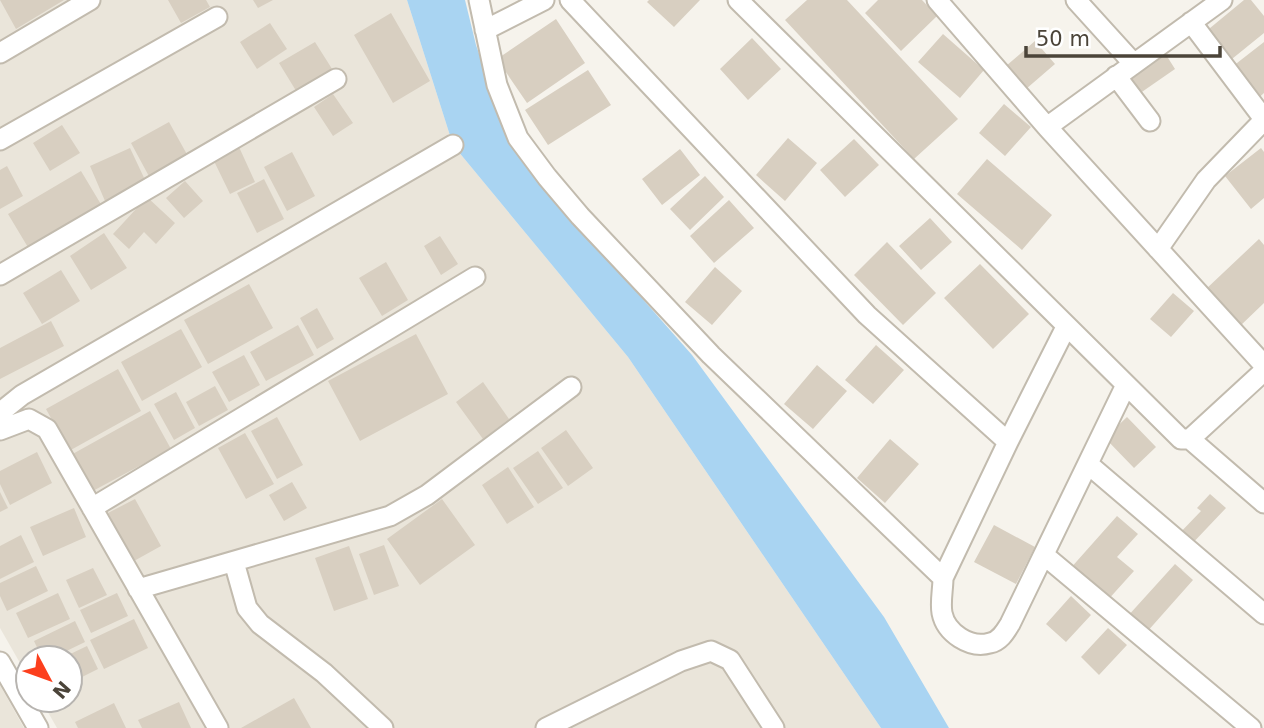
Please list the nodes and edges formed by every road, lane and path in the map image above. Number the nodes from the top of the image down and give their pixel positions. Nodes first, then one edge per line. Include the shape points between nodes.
1 (90, 0) edge
2 (479, 0) edge
3 (544, 0) edge
4 (570, 0) edge
5 (738, 0) edge
6 (937, 0) edge
7 (1076, 0) edge
8 (1222, 0) edge
9 (217, 18) dead end
10 (1191, 22) junction
11 (485, 30) junction
12 (0, 53) edge
13 (1133, 64) junction
14 (1116, 76) junction
15 (336, 79) dead end
16 (1264, 120) edge
17 (1150, 121) dead end
18 (1047, 127) junction
19 (0, 140) edge
20 (453, 145) dead end
21 (1158, 250) junction
22 (0, 275) edge
23 (475, 277) dead end
24 (1066, 327) junction
25 (1264, 365) edge
26 (1264, 371) edge
27 (571, 387) dead end
28 (1125, 387) junction
29 (3, 419) edge
30 (1190, 439) junction
31 (1008, 442) junction
32 (1087, 464) junction
33 (1264, 503) edge
34 (92, 508) junction
35 (1044, 555) junction
36 (234, 562) junction
37 (943, 578) junction
38 (138, 589) junction
39 (1264, 614) edge
40 (0, 662) edge
41 (38, 728) edge
42 (218, 728) edge
43 (383, 728) edge
44 (546, 728) edge
45 (774, 728) edge
46 (1251, 728) edge

1 - 12 street
2 - 11 street
3 - 11 street
4 - 31 street via 866,315
5 - 24 street
6 - 18 street
7 - 13 street
8 - 10 street
9 - 19 street
10 - 13 street
10 - 16 street
11 - 37 street via 497,85 518,138 547,177 711,355
13 - 14 street
14 - 17 street
14 - 18 street
15 - 22 street
16 - 21 street via 1206,180
18 - 21 street
20 - 29 street via 22,395
21 - 25 street
23 - 34 street
24 - 28 street
24 - 31 street
26 - 30 street
27 - 36 street via 428,495 390,516
28 - 30 street via 1181,439
28 - 32 street
29 - 34 street via 29,419 47,429
30 - 33 street
31 - 37 street
32 - 35 street
32 - 39 street
34 - 38 street
35 - 37 street via 1010,624 1001,637 988,644 961,640 948,627 942,613
35 - 46 street
36 - 38 street
36 - 43 street via 247,608 260,624 324,673
38 - 42 street
40 - 41 street
44 - 45 street via 681,661 711,651 730,660

